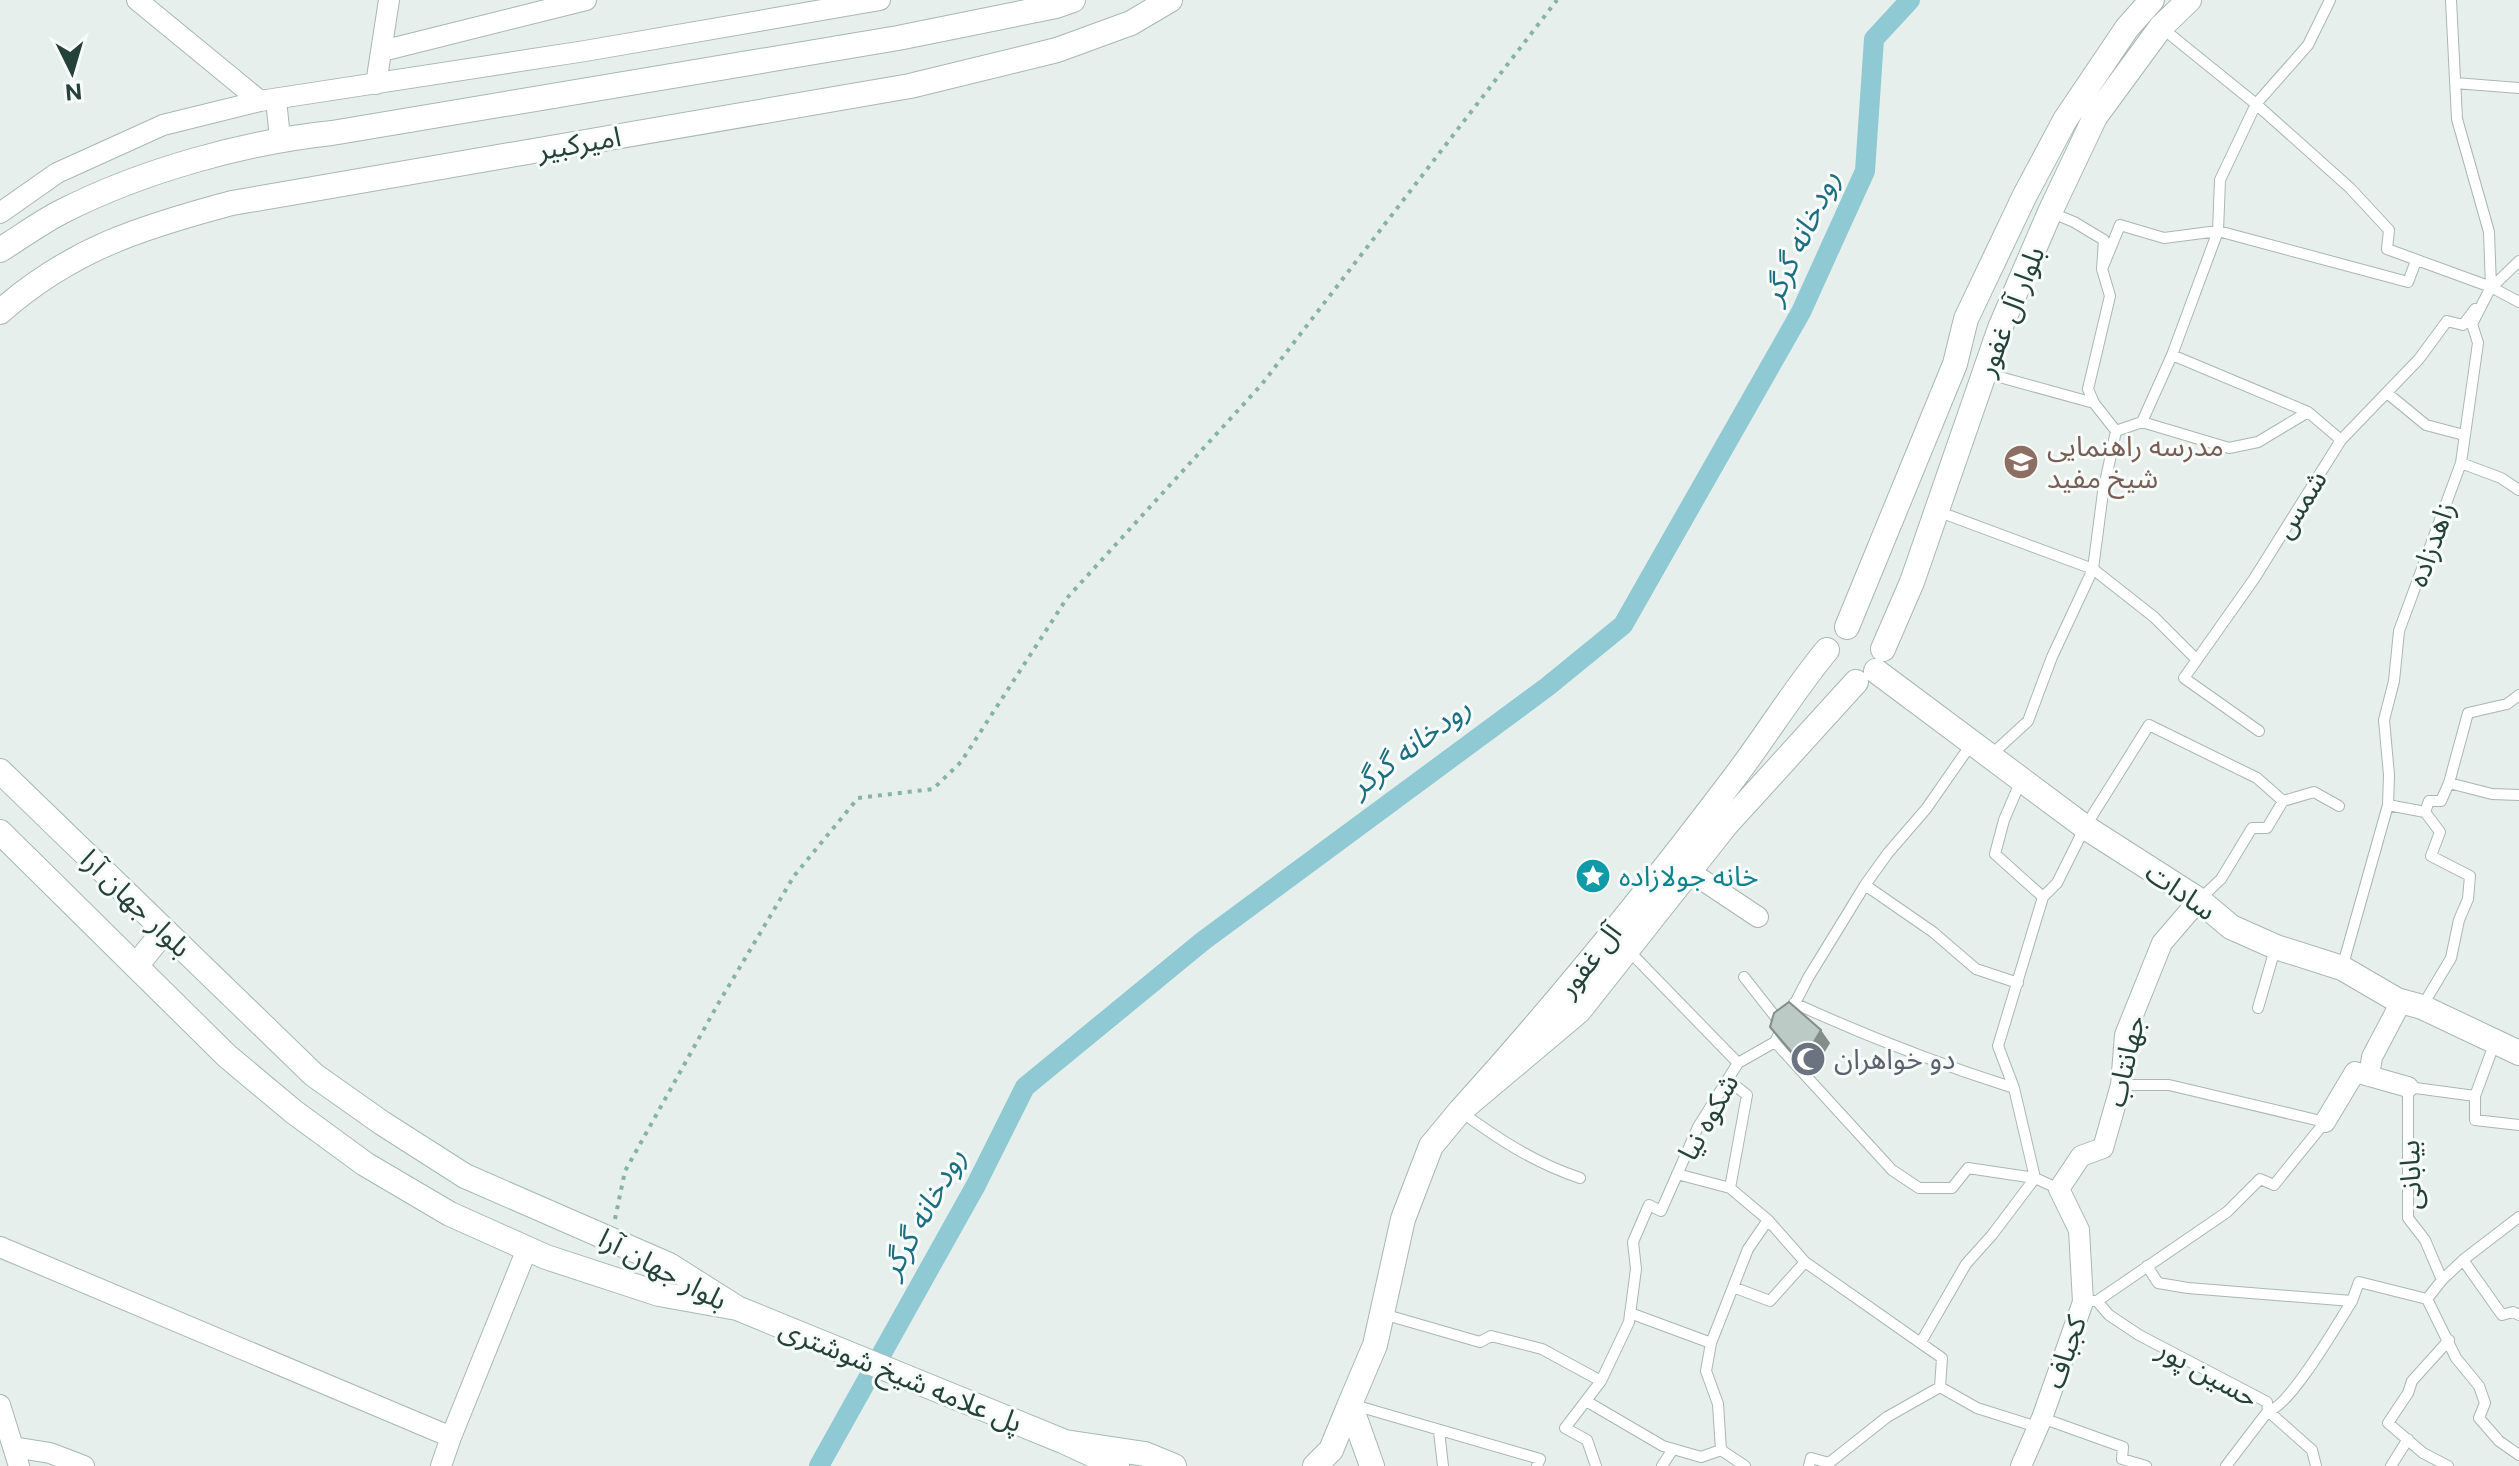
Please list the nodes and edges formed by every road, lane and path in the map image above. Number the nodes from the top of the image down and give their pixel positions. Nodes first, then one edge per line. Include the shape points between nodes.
1 (137, 0) edge
2 (389, 0) edge
3 (586, 0) edge
4 (880, 0) edge
5 (1170, 0) edge
6 (1557, 0) edge
7 (2152, 0) edge
8 (2189, 0) edge
9 (2330, 0) edge
10 (2451, 0) edge
11 (1061, 2) edge
12 (2161, 27) junction
13 (382, 51) junction
14 (2455, 83) junction
15 (376, 84) junction
16 (2519, 88) edge
17 (268, 101) junction
18 (2256, 104) junction
19 (280, 138) junction
20 (2050, 212) junction
21 (0, 213) edge
22 (2218, 231) junction
23 (0, 250) edge
24 (2416, 261) junction
25 (2519, 261) edge
26 (2102, 269) junction
27 (2491, 287) junction
28 (2519, 302) edge
29 (0, 312) edge
30 (2172, 355) junction
31 (1985, 373) junction
32 (2387, 393) junction
33 (2094, 403) junction
34 (2308, 412) junction
35 (2142, 422) junction
36 (2116, 431) junction
37 (2464, 435) junction
38 (2341, 440) junction
39 (2461, 463) junction
40 (2519, 490) edge
41 (1937, 511) junction
42 (2093, 569) junction
43 (1847, 627) junction
44 (1827, 650) junction
45 (2197, 660) junction
46 (1872, 667) junction
47 (2519, 695) edge
48 (2259, 731) dead end
49 (1982, 749) junction
50 (0, 771) edge
51 (2022, 778) junction
52 (2449, 783) junction
53 (2519, 795) edge
54 (2283, 801) junction
55 (2388, 805) junction
56 (2339, 806) dead end
57 (2425, 812) junction
58 (2085, 827) junction
59 (0, 832) edge
60 (1689, 871) junction
61 (1865, 885) junction
62 (2043, 897) junction
63 (2199, 900) junction
64 (1758, 917) dead end
65 (164, 931) junction
66 (2276, 947) junction
67 (1628, 950) junction
68 (136, 966) junction
69 (2342, 968) junction
70 (1744, 977) dead end
71 (2018, 983) junction
72 (1794, 1003) junction
73 (2411, 1004) junction
74 (2258, 1008) dead end
75 (1783, 1026) junction
76 (1775, 1042) junction
77 (2495, 1042) junction
78 (2519, 1053) edge
79 (1738, 1063) junction
80 (2369, 1076) junction
81 (1728, 1080) junction
82 (2121, 1085) junction
83 (2408, 1087) junction
84 (2014, 1088) junction
85 (2475, 1096) junction
86 (1460, 1111) junction
87 (2325, 1122) junction
88 (2519, 1125) edge
89 (1677, 1174) junction
90 (1580, 1178) dead end
91 (2035, 1178) junction
92 (1730, 1188) junction
93 (2059, 1189) junction
94 (2519, 1217) edge
95 (1768, 1220) junction
96 (611, 1240) junction
97 (0, 1247) edge
98 (527, 1249) junction
99 (2463, 1260) junction
100 (1805, 1262) junction
101 (2147, 1266) junction
102 (2442, 1280) junction
103 (1733, 1287) junction
104 (2427, 1299) junction
105 (2352, 1301) junction
106 (2090, 1302) junction
107 (737, 1308) junction
108 (1630, 1313) junction
109 (1382, 1314) junction
110 (2519, 1315) edge
111 (2449, 1340) junction
112 (1921, 1342) junction
113 (1711, 1343) junction
114 (1601, 1381) junction
115 (1940, 1387) junction
116 (1586, 1401) junction
117 (1350, 1404) junction
118 (0, 1405) edge
119 (2268, 1411) junction
120 (2039, 1423) junction
121 (1439, 1431) junction
122 (451, 1437) junction
123 (2408, 1439) junction
124 (1065, 1442) junction
125 (1673, 1449) junction
126 (1721, 1450) junction
127 (2519, 1455) edge
128 (16, 1457) edge
129 (1539, 1462) edge
130 (2123, 1463) edge
131 (84, 1466) edge
132 (441, 1466) edge
133 (1117, 1466) edge
134 (1174, 1466) edge
135 (1315, 1466) edge
136 (1372, 1466) edge
137 (1443, 1466) edge
138 (1596, 1466) edge
139 (1662, 1466) edge
140 (1745, 1466) edge
141 (1809, 1466) edge
142 (2021, 1466) edge
143 (2146, 1466) edge
144 (2226, 1466) edge
145 (2316, 1466) edge
146 (2391, 1466) edge
147 (2448, 1466) edge

1 - 17 street
2 - 13 street
3 - 13 street
4 - 15 street
5 - 29 street, امیرکبیر via 1131,23 1057,50 910,86 232,203 151,224 90,250 29,286
6 - 96 path via 1262,384 1067,598 961,762 933,789 858,798 794,876 625,1171
7 - 43 street, بلوار آل غفور via 2065,120 2025,195 1966,319 1955,364
8 - 12 street, بلوار آل غفور
9 - 18 lane via 2308,45
10 - 14 lane
11 - 19 street, امیرکبیر via 898,38
12 - 18 lane
12 - 20 street, بلوار آل غفور via 2095,117
13 - 15 street
14 - 16 lane
14 - 27 lane via 2457,119 2489,232
15 - 17 street
17 - 19 street
17 - 21 street via 163,125 57,173
18 - 22 lane via 2220,180
18 - 24 lane via 2389,230 2387,249
19 - 23 street, امیرکبیر via 140,178 62,211
20 - 26 lane via 2104,240
20 - 31 street, بلوار آل غفور
22 - 24 lane via 2408,282
22 - 26 lane via 2164,238 2120,225
22 - 30 lane
24 - 27 lane
25 - 27 lane
26 - 33 lane via 2110,296 2088,389
27 - 28 lane
27 - 32 lane, شمس via 2463,325 2447,321
27 - 37 lane, زاهدزاده via 2472,324 2478,343
30 - 34 lane
30 - 35 lane
31 - 33 lane
31 - 41 street, بلوار آل غفور
32 - 37 lane via 2426,425
32 - 38 lane, شمس
33 - 36 lane
34 - 35 lane via 2258,442 2229,448
34 - 38 lane
35 - 36 lane
36 - 42 lane
37 - 39 lane, زاهدزاده
38 - 45 lane, شمس
39 - 40 lane
39 - 55 lane, زاهدزاده via 2399,631 2384,720
41 - 42 lane
41 - 46 street, بلوار آل غفور via 1912,582
42 - 45 lane via 2154,617
42 - 49 lane via 2028,721
43 - 44 street
43 - 46 street via 1863,627 1876,635
44 - 46 street via 1830,666 1840,678
44 - 86 street, آل غفور via 1735,777 1550,1010
45 - 48 lane via 2184,678
46 - 49 street, سادات
46 - 60 street, آل غفور
47 - 52 lane via 2507,704 2468,713
49 - 51 street, سادات
49 - 61 lane
50 - 65 street, بلوار جهان آرا
51 - 58 street, سادات
51 - 62 lane via 1995,854
52 - 53 lane
52 - 57 lane via 2441,801 2429,801
54 - 56 lane via 2314,792
54 - 58 lane via 2257,778 2149,725
54 - 63 lane via 2267,828 2252,828 2221,879
55 - 57 lane
55 - 69 lane, زاهدزاده
57 - 73 lane via 2440,832 2431,856 2470,876 2451,958
58 - 62 lane via 2057,883
58 - 63 street, سادات
59 - 68 street, بلوار جهان آرا
60 - 64 street
60 - 67 street, آل غفور
61 - 71 lane via 1976,969
61 - 72 lane
62 - 71 lane
63 - 66 street, سادات via 2231,927
63 - 82 street, جهانتاب via 2162,943 2125,1035
65 - 68 street
65 - 96 street, بلوار جهان آرا via 314,1075 382,1123 465,1176
66 - 69 street, سادات
66 - 74 lane
67 - 79 lane
67 - 86 street, آل غفور via 1579,1011
68 - 98 street, بلوار جهان آرا via 227,1056 365,1164 450,1214
69 - 73 street, سادات
70 - 75 lane
71 - 84 lane via 1998,1046
72 - 75 lane
72 - 84 lane via 1891,1045
73 - 77 street, سادات
73 - 80 street via 2372,1057
75 - 76 lane
76 - 79 lane, شکوه نیا
76 - 91 lane via 1892,1170 1919,1188 1952,1188 1968,1168
77 - 78 street, سادات
77 - 85 lane
79 - 81 lane, شکوه نیا
80 - 83 street
80 - 87 street via 2355,1072
81 - 89 lane, شکوه نیا
81 - 92 lane via 1747,1095
82 - 87 lane via 2169,1085
82 - 93 street, جهانتاب via 2103,1148 2081,1156
83 - 85 lane
83 - 102 lane, بیابانی via 2408,1218 2425,1240
84 - 91 lane
85 - 88 lane via 2475,1120
86 - 90 lane via 1502,1141
86 - 109 street, آل غفور via 1431,1146 1403,1219
87 - 101 lane via 2274,1185 2260,1179 2227,1212
89 - 92 lane
89 - 108 lane, شکوه نیا via 1661,1211 1649,1205 1633,1242 1636,1269
91 - 93 lane
91 - 112 lane via 1966,1264
92 - 95 lane
93 - 106 street, کجباف via 2079,1230
94 - 99 lane
95 - 100 lane
95 - 103 lane via 1748,1249
96 - 107 street, بلوار جهان آرا via 669,1265
97 - 122 street
98 - 107 street, بلوار جهان آرا via 659,1294
98 - 122 street
99 - 102 lane
99 - 110 lane via 2502,1315
100 - 103 lane via 1770,1301
100 - 112 lane
101 - 105 lane via 2158,1283
101 - 106 lane
102 - 104 lane
103 - 113 lane
104 - 105 lane via 2359,1282
104 - 111 lane
105 - 119 lane via 2292,1394
106 - 119 lane, حسین پور via 2139,1335 2267,1402
106 - 120 street, کجباف
107 - 124 street, پل علامه شیخ شوشتری
108 - 113 lane
108 - 114 lane, شکوه نیا
109 - 114 lane via 1480,1342 1491,1336 1542,1349
109 - 117 street, آل غفور
111 - 123 lane via 2412,1381 2388,1423
111 - 127 lane via 2479,1386 2485,1403 2479,1418
112 - 115 lane via 1942,1358
113 - 126 lane via 1706,1371 1718,1404
114 - 116 lane, شکوه نیا
115 - 120 lane via 1977,1408
115 - 141 lane via 1887,1417 1829,1463 1811,1458
116 - 125 lane
116 - 138 lane, شکوه نیا via 1565,1428 1587,1440
117 - 121 lane
117 - 135 street, آل غفور via 1331,1450
117 - 136 street
118 - 128 street
119 - 144 lane
119 - 145 lane, حسین پور via 2312,1450
120 - 130 lane via 2123,1447
120 - 142 street, کجباف
121 - 129 lane
121 - 137 lane
122 - 132 street
123 - 146 lane
123 - 147 lane
124 - 133 street
124 - 134 street via 1145,1454
125 - 126 lane via 1701,1457
125 - 139 lane
126 - 140 lane
128 - 131 street via 50,1453
130 - 143 lane

